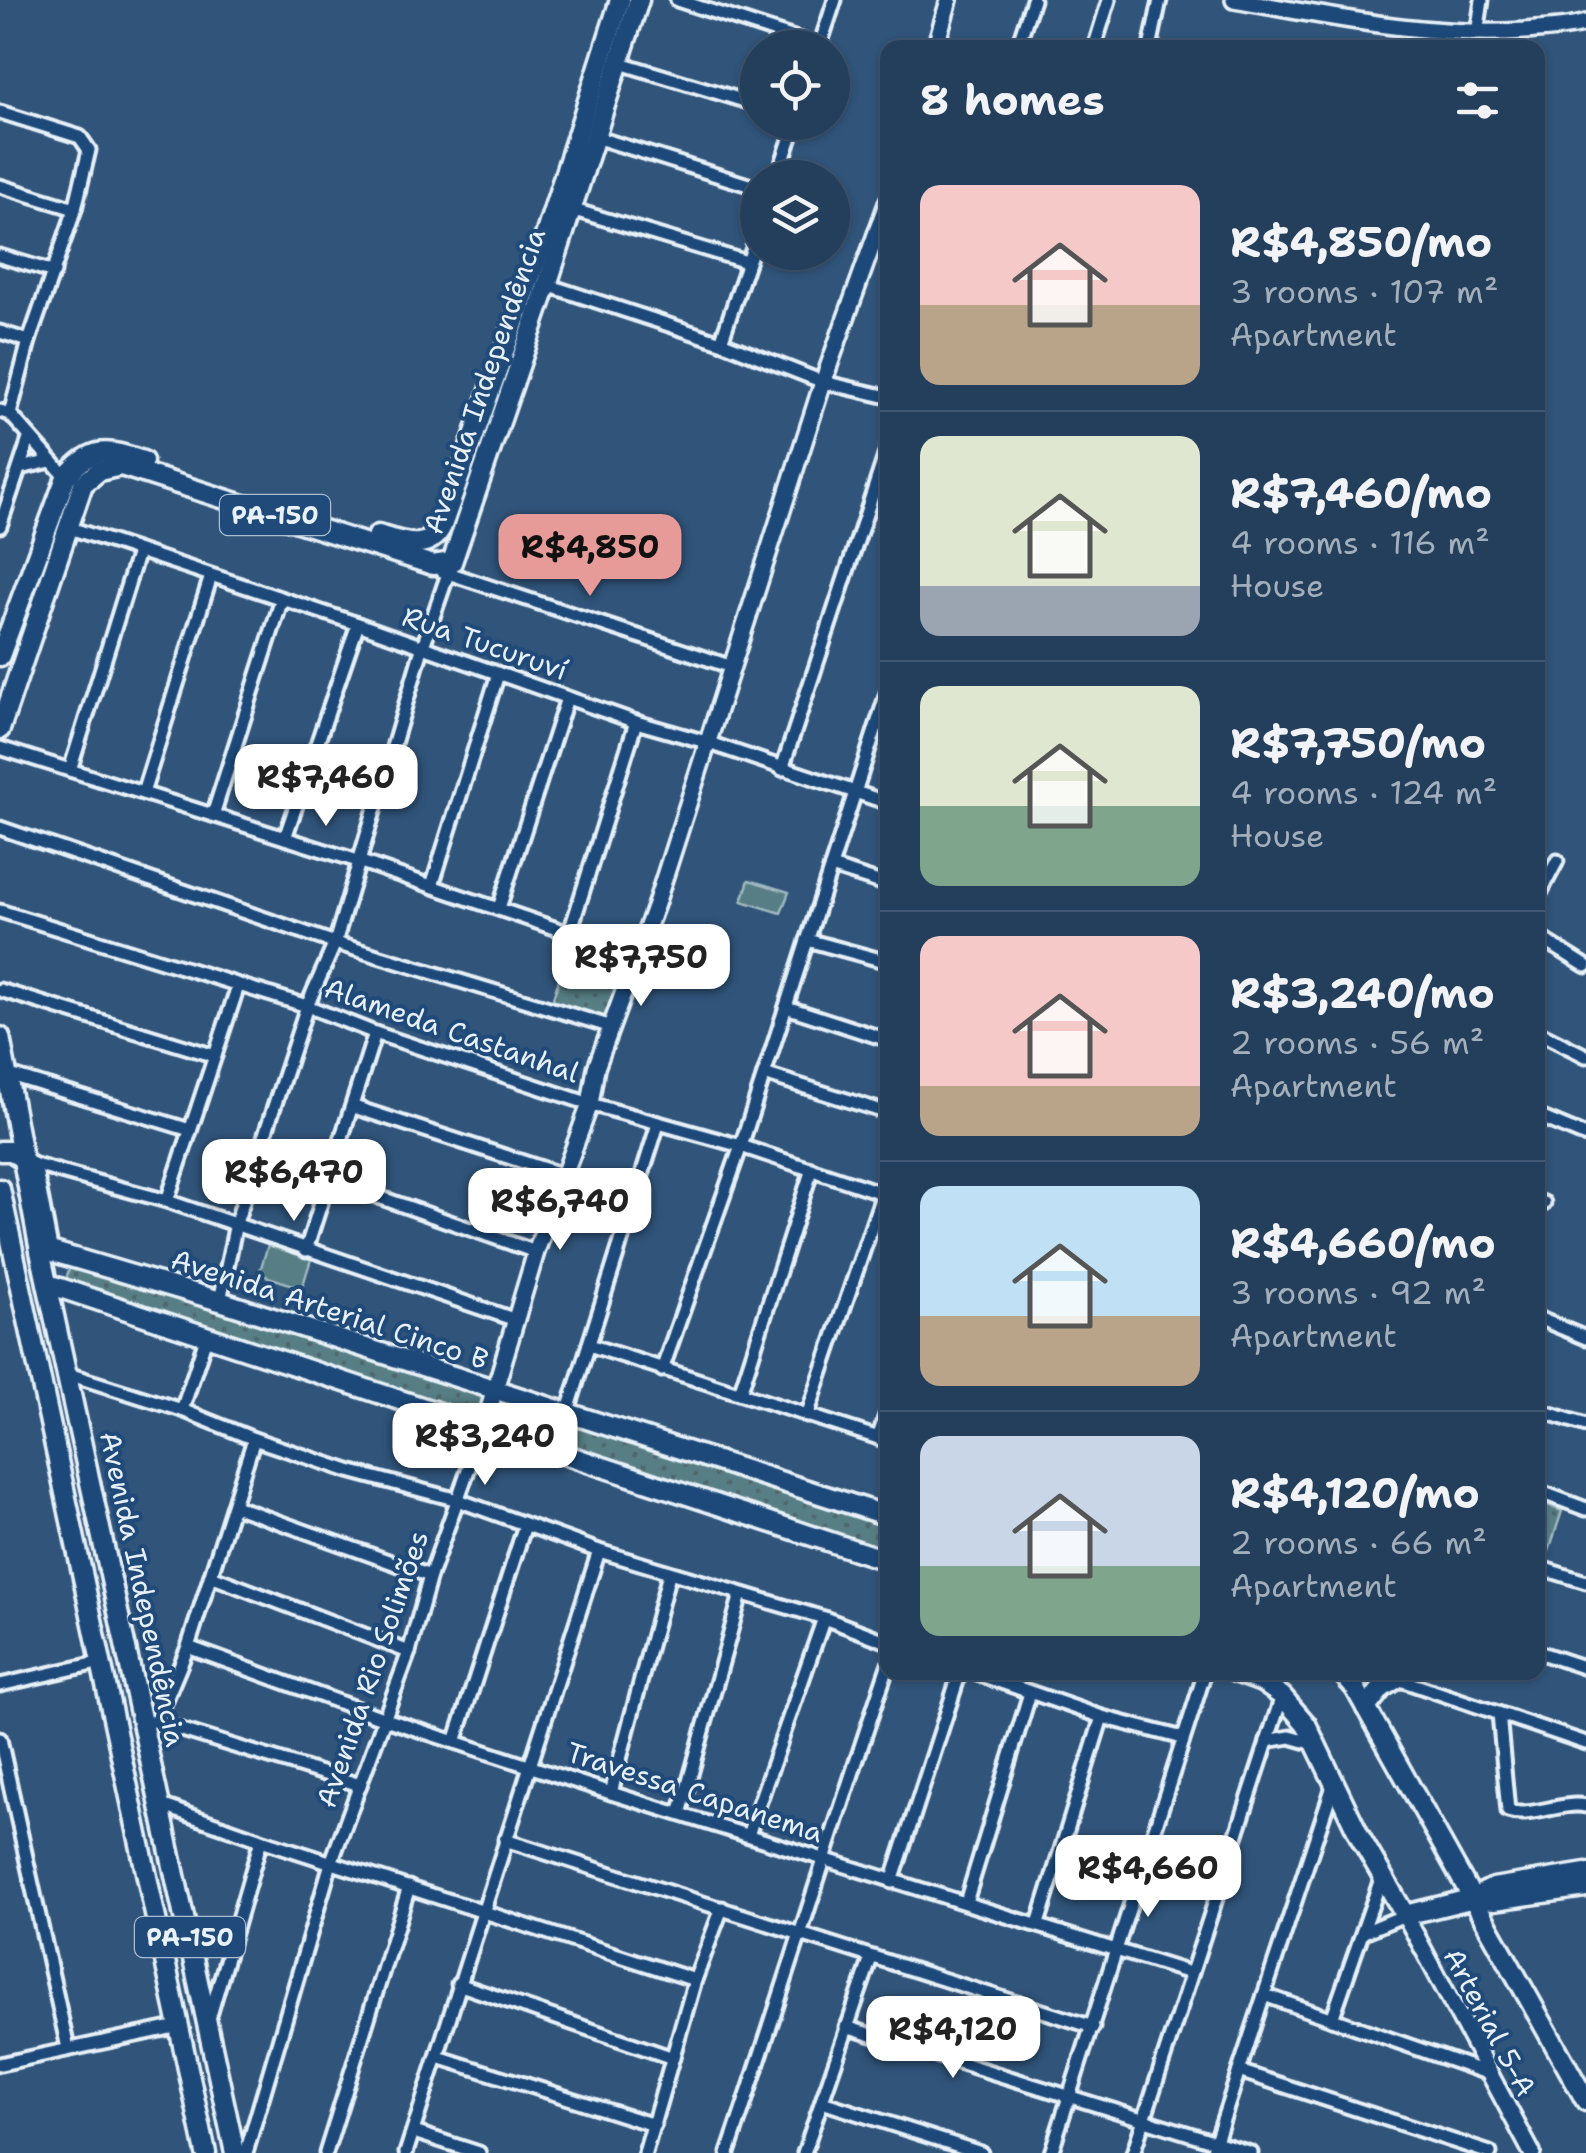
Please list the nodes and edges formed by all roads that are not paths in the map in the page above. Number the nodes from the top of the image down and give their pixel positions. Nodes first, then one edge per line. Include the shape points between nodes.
1 (620, 0) edge
2 (639, 0) edge
3 (677, 0) edge
4 (835, 0) edge
5 (949, 0) edge
6 (1034, 0) edge
7 (1109, 0) edge
8 (1160, 0) edge
9 (1234, 0) edge
10 (1482, 0) edge
11 (1586, 23) edge
12 (770, 30) edge
13 (825, 30) edge
14 (1477, 34) junction
15 (936, 40) edge
16 (1021, 40) edge
17 (1096, 40) edge
18 (1152, 40) edge
19 (620, 63) junction
20 (740, 100) edge
21 (0, 112) edge
22 (595, 137) junction
23 (740, 182) edge
24 (0, 186) edge
25 (74, 209) junction
26 (572, 210) junction
27 (880, 238) edge
28 (544, 239) junction
29 (0, 256) edge
30 (740, 260) edge
31 (744, 270) edge
32 (54, 272) junction
33 (547, 285) junction
34 (0, 332) edge
35 (29, 341) junction
36 (721, 342) junction
37 (824, 382) junction
38 (880, 396) edge
39 (5, 413) edge
40 (29, 439) junction
41 (51, 461) junction
42 (20, 468) junction
43 (880, 470) edge
44 (66, 477) junction
45 (0, 524) edge
46 (67, 528) junction
47 (138, 552) junction
48 (444, 567) junction
49 (212, 576) junction
50 (282, 599) junction
51 (358, 624) junction
52 (422, 649) junction
53 (0, 656) edge
54 (732, 667) junction
55 (498, 674) junction
56 (567, 698) junction
57 (636, 722) junction
58 (880, 729) edge
59 (0, 730) edge
60 (706, 742) junction
61 (0, 748) edge
62 (782, 769) junction
63 (70, 770) junction
64 (143, 793) junction
65 (855, 793) junction
66 (880, 801) edge
67 (213, 815) junction
68 (0, 828) edge
69 (285, 838) junction
70 (1557, 861) dead end
71 (361, 862) junction
72 (831, 867) junction
73 (880, 882) edge
74 (1545, 884) edge
75 (432, 886) junction
76 (499, 908) junction
77 (0, 911) edge
78 (570, 932) junction
79 (807, 940) junction
80 (1545, 940) edge
81 (335, 943) junction
82 (636, 956) junction
83 (880, 960) edge
84 (1586, 966) edge
85 (238, 986) junction
86 (0, 990) edge
87 (307, 1006) junction
88 (786, 1007) junction
89 (612, 1027) junction
90 (375, 1032) junction
91 (1545, 1036) edge
92 (0, 1037) edge
93 (880, 1037) edge
94 (215, 1056) junction
95 (1586, 1056) edge
96 (8, 1074) junction
97 (764, 1074) junction
98 (590, 1104) junction
99 (354, 1106) junction
100 (880, 1111) edge
101 (1545, 1119) edge
102 (658, 1124) junction
103 (190, 1130) junction
104 (1586, 1136) edge
105 (741, 1146) junction
106 (0, 1151) edge
107 (29, 1162) junction
108 (812, 1169) junction
109 (563, 1175) junction
110 (330, 1180) junction
111 (0, 1189) edge
112 (880, 1192) edge
113 (167, 1201) junction
114 (880, 1208) edge
115 (236, 1224) junction
116 (46, 1250) junction
117 (306, 1250) junction
118 (536, 1252) junction
119 (7, 1256) edge
120 (72, 1258) junction
121 (48, 1284) junction
122 (71, 1294) junction
123 (220, 1301) junction
124 (516, 1320) junction
125 (1545, 1321) edge
126 (206, 1338) junction
127 (1586, 1338) edge
128 (589, 1345) junction
129 (662, 1370) junction
130 (68, 1374) junction
131 (496, 1390) junction
132 (740, 1393) junction
133 (182, 1410) junction
134 (1545, 1412) edge
135 (567, 1414) junction
136 (807, 1416) junction
137 (1586, 1425) edge
138 (484, 1426) junction
139 (880, 1438) edge
140 (254, 1439) junction
141 (1545, 1493) edge
142 (458, 1500) junction
143 (234, 1506) junction
144 (1586, 1508) edge
145 (880, 1513) edge
146 (526, 1525) junction
147 (600, 1552) junction
148 (880, 1558) edge
149 (1545, 1569) edge
150 (668, 1574) junction
151 (211, 1576) junction
152 (430, 1576) junction
153 (1586, 1582) edge
154 (741, 1594) junction
155 (824, 1618) junction
156 (880, 1639) edge
157 (188, 1647) junction
158 (409, 1652) junction
159 (1545, 1654) edge
160 (102, 1662) junction
161 (1586, 1668) edge
162 (883, 1680) edge
163 (957, 1680) edge
164 (994, 1680) edge
165 (1202, 1680) edge
166 (1257, 1680) edge
167 (1347, 1680) edge
168 (1394, 1680) edge
169 (1399, 1680) edge
170 (0, 1686) edge
171 (1030, 1693) junction
172 (1282, 1696) junction
173 (1366, 1708) junction
174 (1499, 1714) junction
175 (1102, 1717) junction
176 (385, 1718) junction
177 (150, 1721) junction
178 (1183, 1738) junction
179 (0, 1739) edge
180 (1268, 1741) junction
181 (455, 1742) junction
182 (1586, 1743) edge
183 (1315, 1744) junction
184 (531, 1766) junction
185 (1334, 1783) junction
186 (360, 1784) junction
187 (611, 1793) junction
188 (161, 1805) junction
189 (1586, 1806) edge
190 (680, 1814) junction
191 (748, 1835) junction
192 (261, 1840) junction
193 (504, 1840) junction
194 (823, 1858) junction
195 (331, 1863) junction
196 (1586, 1873) edge
197 (1382, 1876) junction
198 (892, 1882) junction
199 (409, 1888) junction
200 (1586, 1888) edge
201 (1470, 1899) junction
202 (966, 1902) junction
203 (722, 1908) junction
204 (484, 1912) junction
205 (1405, 1915) junction
206 (1038, 1924) junction
207 (1364, 1932) junction
208 (800, 1933) junction
209 (1118, 1949) junction
210 (871, 1958) junction
211 (1190, 1973) junction
212 (696, 1980) junction
213 (458, 1984) junction
214 (1264, 1996) junction
215 (1332, 2019) junction
216 (208, 2023) junction
217 (179, 2026) junction
218 (846, 2026) junction
219 (1093, 2026) junction
220 (68, 2048) junction
221 (438, 2057) junction
222 (673, 2058) junction
223 (0, 2064) edge
224 (1239, 2071) junction
225 (1490, 2074) junction
226 (1072, 2096) junction
227 (1586, 2101) edge
228 (822, 2102) junction
229 (1144, 2118) junction
230 (654, 2125) junction
231 (414, 2132) junction
232 (1214, 2147) edge
233 (206, 2153) edge
234 (235, 2153) edge
235 (246, 2153) edge
236 (326, 2153) edge
237 (406, 2153) edge
238 (479, 2153) edge
239 (645, 2153) edge
240 (728, 2153) edge
241 (804, 2153) edge
242 (981, 2153) edge
243 (1051, 2153) edge
244 (1133, 2153) edge
245 (1251, 2153) edge
246 (1490, 2153) edge
247 (1532, 2153) edge

1 - 28 main road, Avenida Independência / PA-150
2 - 19 main road, Avenida Independência
3 - 12 street
4 - 13 street
5 - 15 main road
6 - 16 street
7 - 17 street
8 - 18 street
9 - 14 main road
10 - 14 street
11 - 14 main road
19 - 20 street
19 - 22 main road, Avenida Independência
21 - 25 street via 80,137 89,150
22 - 23 street
22 - 26 main road, Avenida Independência
24 - 25 street
25 - 32 street
26 - 30 street
26 - 33 main road, Avenida Independência
27 - 37 main road, Avenida Rio Solimões
28 - 33 main road
28 - 44 main road, Avenida Independência / PA-150 via 433,540 399,541 114,452 89,456
29 - 32 street
31 - 36 street
32 - 35 street
33 - 36 street
33 - 48 main road, Avenida Independência
34 - 35 street
35 - 39 street
36 - 37 street
37 - 38 street
37 - 54 main road, Avenida Rio Solimões
39 - 40 street
40 - 41 street
40 - 42 street
41 - 42 street
41 - 44 street
42 - 45 street
43 - 62 street
44 - 53 main road
46 - 47 street, Rua Tucuruví
46 - 48 main road, Avenida Independência / PA-150 via 82,484 121,466
46 - 59 main road, Avenida Independência / PA-150
47 - 49 street, Rua Tucuruví
47 - 63 street
48 - 52 street
48 - 54 street
49 - 50 street, Rua Tucuruví
49 - 64 street
50 - 51 street, Rua Tucuruví
50 - 67 street
51 - 52 street, Rua Tucuruví
51 - 69 street
52 - 55 street, Rua Tucuruví
52 - 71 street
54 - 60 main road, Avenida Rio Solimões
55 - 56 street, Rua Tucuruví
55 - 75 street
56 - 57 street, Rua Tucuruví
56 - 76 street
57 - 60 street, Rua Tucuruví
57 - 78 street
58 - 65 street
60 - 62 street, Rua Tucuruví
60 - 82 main road, Avenida Rio Solimões
61 - 63 street
62 - 65 street, Rua Tucuruví
63 - 64 street
64 - 67 street
65 - 66 street, Rua Tucuruví
65 - 72 street
67 - 69 street
68 - 81 street
69 - 71 street
70 - 74 street
71 - 75 street
71 - 81 street
72 - 73 street
72 - 79 street
75 - 76 street
76 - 78 street
77 - 85 street, Alameda Castanhal
78 - 82 street
79 - 83 street
79 - 88 street
80 - 84 street
81 - 87 street
81 - 89 street
82 - 89 main road, Avenida Rio Solimões
85 - 87 street, Alameda Castanhal
85 - 94 street
86 - 94 street
87 - 90 street, Alameda Castanhal
87 - 115 street
88 - 93 street
88 - 97 street
89 - 98 main road, Avenida Rio Solimões
90 - 98 street, Alameda Castanhal
90 - 99 street
91 - 95 street
92 - 96 main road, Avenida Independência / PA-150
94 - 103 street
96 - 103 street
96 - 107 main road, Avenida Independência / PA-150
97 - 100 street
97 - 105 street
98 - 102 street, Alameda Castanhal
98 - 109 main road, Avenida Rio Solimões
99 - 109 street
99 - 110 street
101 - 104 street
102 - 105 street, Alameda Castanhal
102 - 128 street
103 - 113 street
105 - 108 street, Alameda Castanhal
105 - 129 street
106 - 107 main road
107 - 113 street
107 - 116 main road, Avenida Independência / PA-150
108 - 112 street, Alameda Castanhal
108 - 132 street
109 - 118 main road, Avenida Rio Solimões
110 - 117 street
110 - 118 street
111 - 119 main road, Avenida Independência / PA-150
113 - 115 street
114 - 136 street
115 - 117 street
115 - 123 street
116 - 120 main road, Avenida Arterial Cinco B
116 - 121 main road, Avenida Independência / PA-150
117 - 124 street
118 - 124 main road, Avenida Rio Solimões
119 - 160 main road, Avenida Independência / PA-150
120 - 122 main road via 66,1276
120 - 123 main road, Avenida Arterial Cinco B
121 - 122 main road
121 - 130 main road, Avenida Independência / PA-150
122 - 126 main road
123 - 131 main road, Avenida Arterial Cinco B
124 - 131 main road, Avenida Rio Solimões
125 - 127 street
126 - 133 street
126 - 138 main road
128 - 129 street
128 - 135 street
129 - 132 street
130 - 133 street
130 - 177 main road, Avenida Independência / PA-150
131 - 135 main road, Avenida Arterial Cinco B
131 - 138 main road, Avenida Rio Solimões
132 - 136 street
133 - 140 street
134 - 137 street
135 - 145 main road, Avenida Arterial Cinco B
136 - 139 street
138 - 142 street, Avenida Rio Solimões
138 - 148 main road
140 - 142 street
140 - 143 street
141 - 144 street
142 - 146 street
142 - 152 street, Avenida Rio Solimões
143 - 151 street
143 - 152 street
146 - 147 street
146 - 181 street
147 - 150 street
147 - 184 street
149 - 153 street
150 - 154 street
150 - 187 street
151 - 157 street
151 - 158 street
152 - 158 street, Avenida Rio Solimões
154 - 155 street
154 - 190 street
155 - 156 street
155 - 191 street
157 - 176 street, Travessa Capanema
157 - 177 street
158 - 176 street, Avenida Rio Solimões
159 - 161 street
160 - 170 street
160 - 217 main road, Avenida Independência / PA-150
162 - 194 street
163 - 198 street
164 - 171 street
165 - 178 street
166 - 172 main road
167 - 173 main road
168 - 173 main road
169 - 174 street
171 - 175 street
171 - 202 street
172 - 180 street
172 - 183 main road
173 - 201 main road
174 - 182 street
174 - 189 street via 1508,1811
175 - 178 street
175 - 206 street
176 - 181 street, Travessa Capanema
176 - 186 street, Avenida Rio Solimões
177 - 186 street
177 - 188 main road, Avenida Independência / PA-150
178 - 209 street
179 - 220 street
180 - 183 street via 1290,1736
180 - 211 street
181 - 184 street, Travessa Capanema
183 - 185 main road
184 - 187 street, Travessa Capanema
184 - 193 street
185 - 197 main road
185 - 214 street
186 - 195 street, Avenida Rio Solimões
187 - 190 street, Travessa Capanema
188 - 192 street
188 - 216 main road, Avenida Independência / PA-150
190 - 191 street, Travessa Capanema
191 - 194 street, Travessa Capanema
192 - 195 street
192 - 216 street
193 - 203 street
193 - 204 street
194 - 198 street, Travessa Capanema
194 - 208 street
195 - 199 street
195 - 235 street, Avenida Rio Solimões
196 - 201 main road via 1494,1888
197 - 205 main road
197 - 207 street
198 - 202 street, Travessa Capanema
199 - 204 street
199 - 236 street
200 - 201 main road
201 - 205 main road
201 - 227 main road
202 - 206 street, Travessa Capanema
203 - 208 street
203 - 212 street
204 - 212 street
204 - 213 street
205 - 207 street
205 - 225 main road, Arterial 5-A
206 - 209 street, Travessa Capanema
207 - 215 street
208 - 210 street
208 - 240 street
209 - 211 street, Travessa Capanema
209 - 219 street
210 - 218 street
210 - 219 street
211 - 229 street
212 - 222 street
213 - 221 street
213 - 222 street
214 - 215 street
214 - 224 street
215 - 225 street
216 - 234 main road, Avenida Independência / PA-150
217 - 220 street
217 - 233 main road, Avenida Independência / PA-150
218 - 226 street
218 - 228 street
219 - 226 street
220 - 223 street
221 - 230 street
221 - 231 street
222 - 230 street
224 - 232 street
224 - 246 street
225 - 247 main road, Arterial 5-A
226 - 229 street
226 - 243 street
228 - 241 street
228 - 242 street
229 - 232 street
229 - 244 street
230 - 239 street
231 - 237 street
231 - 238 street
232 - 245 street

